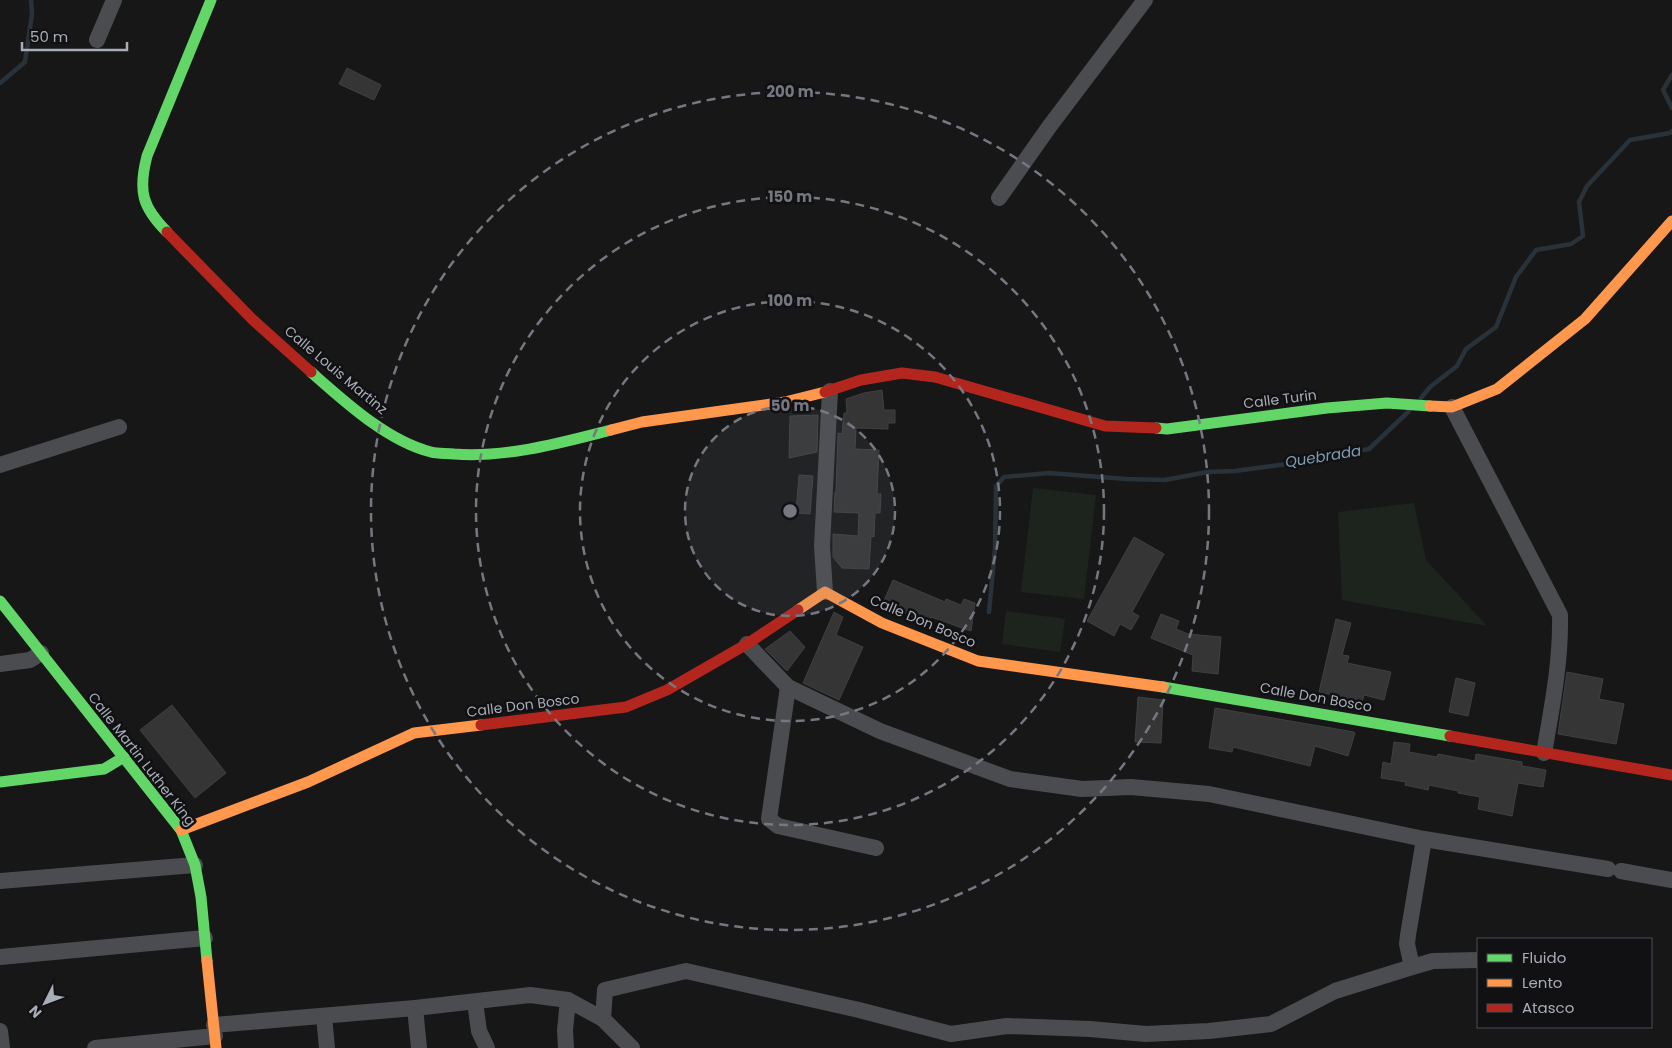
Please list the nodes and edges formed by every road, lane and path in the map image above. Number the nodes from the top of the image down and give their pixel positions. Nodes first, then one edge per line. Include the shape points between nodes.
1 (114, 0) edge
2 (211, 0) edge
3 (1145, 0) edge
4 (97, 40) dead end
5 (999, 198) dead end
6 (1672, 222) edge
7 (830, 391) junction
8 (1452, 407) junction
9 (119, 427) dead end
10 (0, 465) edge
11 (825, 592) junction
12 (0, 600) edge
13 (747, 644) junction
14 (41, 653) junction
15 (0, 664) edge
16 (788, 687) junction
17 (1544, 753) junction
18 (124, 757) junction
19 (1672, 775) edge
20 (0, 782) edge
21 (181, 830) junction
22 (1424, 839) junction
23 (876, 848) dead end
24 (195, 865) junction
25 (1672, 880) edge
26 (0, 881) edge
27 (205, 938) junction
28 (0, 956) edge
29 (1477, 960) edge
30 (1412, 967) junction
31 (568, 1000) junction
32 (474, 1002) junction
33 (415, 1008) junction
34 (324, 1016) junction
35 (603, 1019) junction
36 (0, 1031) edge
37 (215, 1036) edge
38 (2, 1048) edge
39 (102, 1048) edge
40 (327, 1048) edge
41 (419, 1048) edge
42 (487, 1048) edge
43 (566, 1048) edge
44 (632, 1048) edge

1 - 4 street
2 - 7 street, Calle Louis Martinz via 146,156 142,173 145,204 153,218 252,319 346,403 394,437 431,452 471,455 510,452 642,422 785,402
3 - 5 street
6 - 8 street, Calle Turin via 1585,319 1497,389
7 - 8 street, Calle Turin via 861,380 902,373 935,377 1104,426 1167,429 1387,403
7 - 11 street via 822,546
8 - 17 street via 1560,615 1561,643
9 - 10 street
11 - 13 street, Calle Don Bosco
11 - 17 street, Calle Don Bosco via 882,623 978,661 1189,690
12 - 14 street, Calle Martin Luther King
13 - 16 street
13 - 21 street, Calle Don Bosco via 667,690 626,707 414,733 308,782
14 - 15 street via 30,660
14 - 18 street, Calle Martin Luther King
16 - 22 street via 880,731 1010,779 1082,789 1131,788 1209,794
16 - 23 street via 769,819 778,826
17 - 19 street, Calle Don Bosco
18 - 20 street via 104,769
18 - 21 street, Calle Martin Luther King
21 - 24 street, Calle Martin Luther King
22 - 25 street
22 - 30 street via 1407,944
24 - 26 street
24 - 27 street, Calle Martin Luther King
27 - 28 street
27 - 37 street, Calle Martin Luther King
29 - 30 street via 1433,961
30 - 35 street via 1335,991 1271,1024 1210,1031 1146,1034 1007,1026 951,1034 686,971 605,990
31 - 32 street via 530,995
31 - 35 street
31 - 43 street
32 - 33 street
32 - 42 street via 479,1031
33 - 34 street
33 - 41 street
34 - 37 street
34 - 40 street
35 - 44 street
36 - 38 street
37 - 39 street

